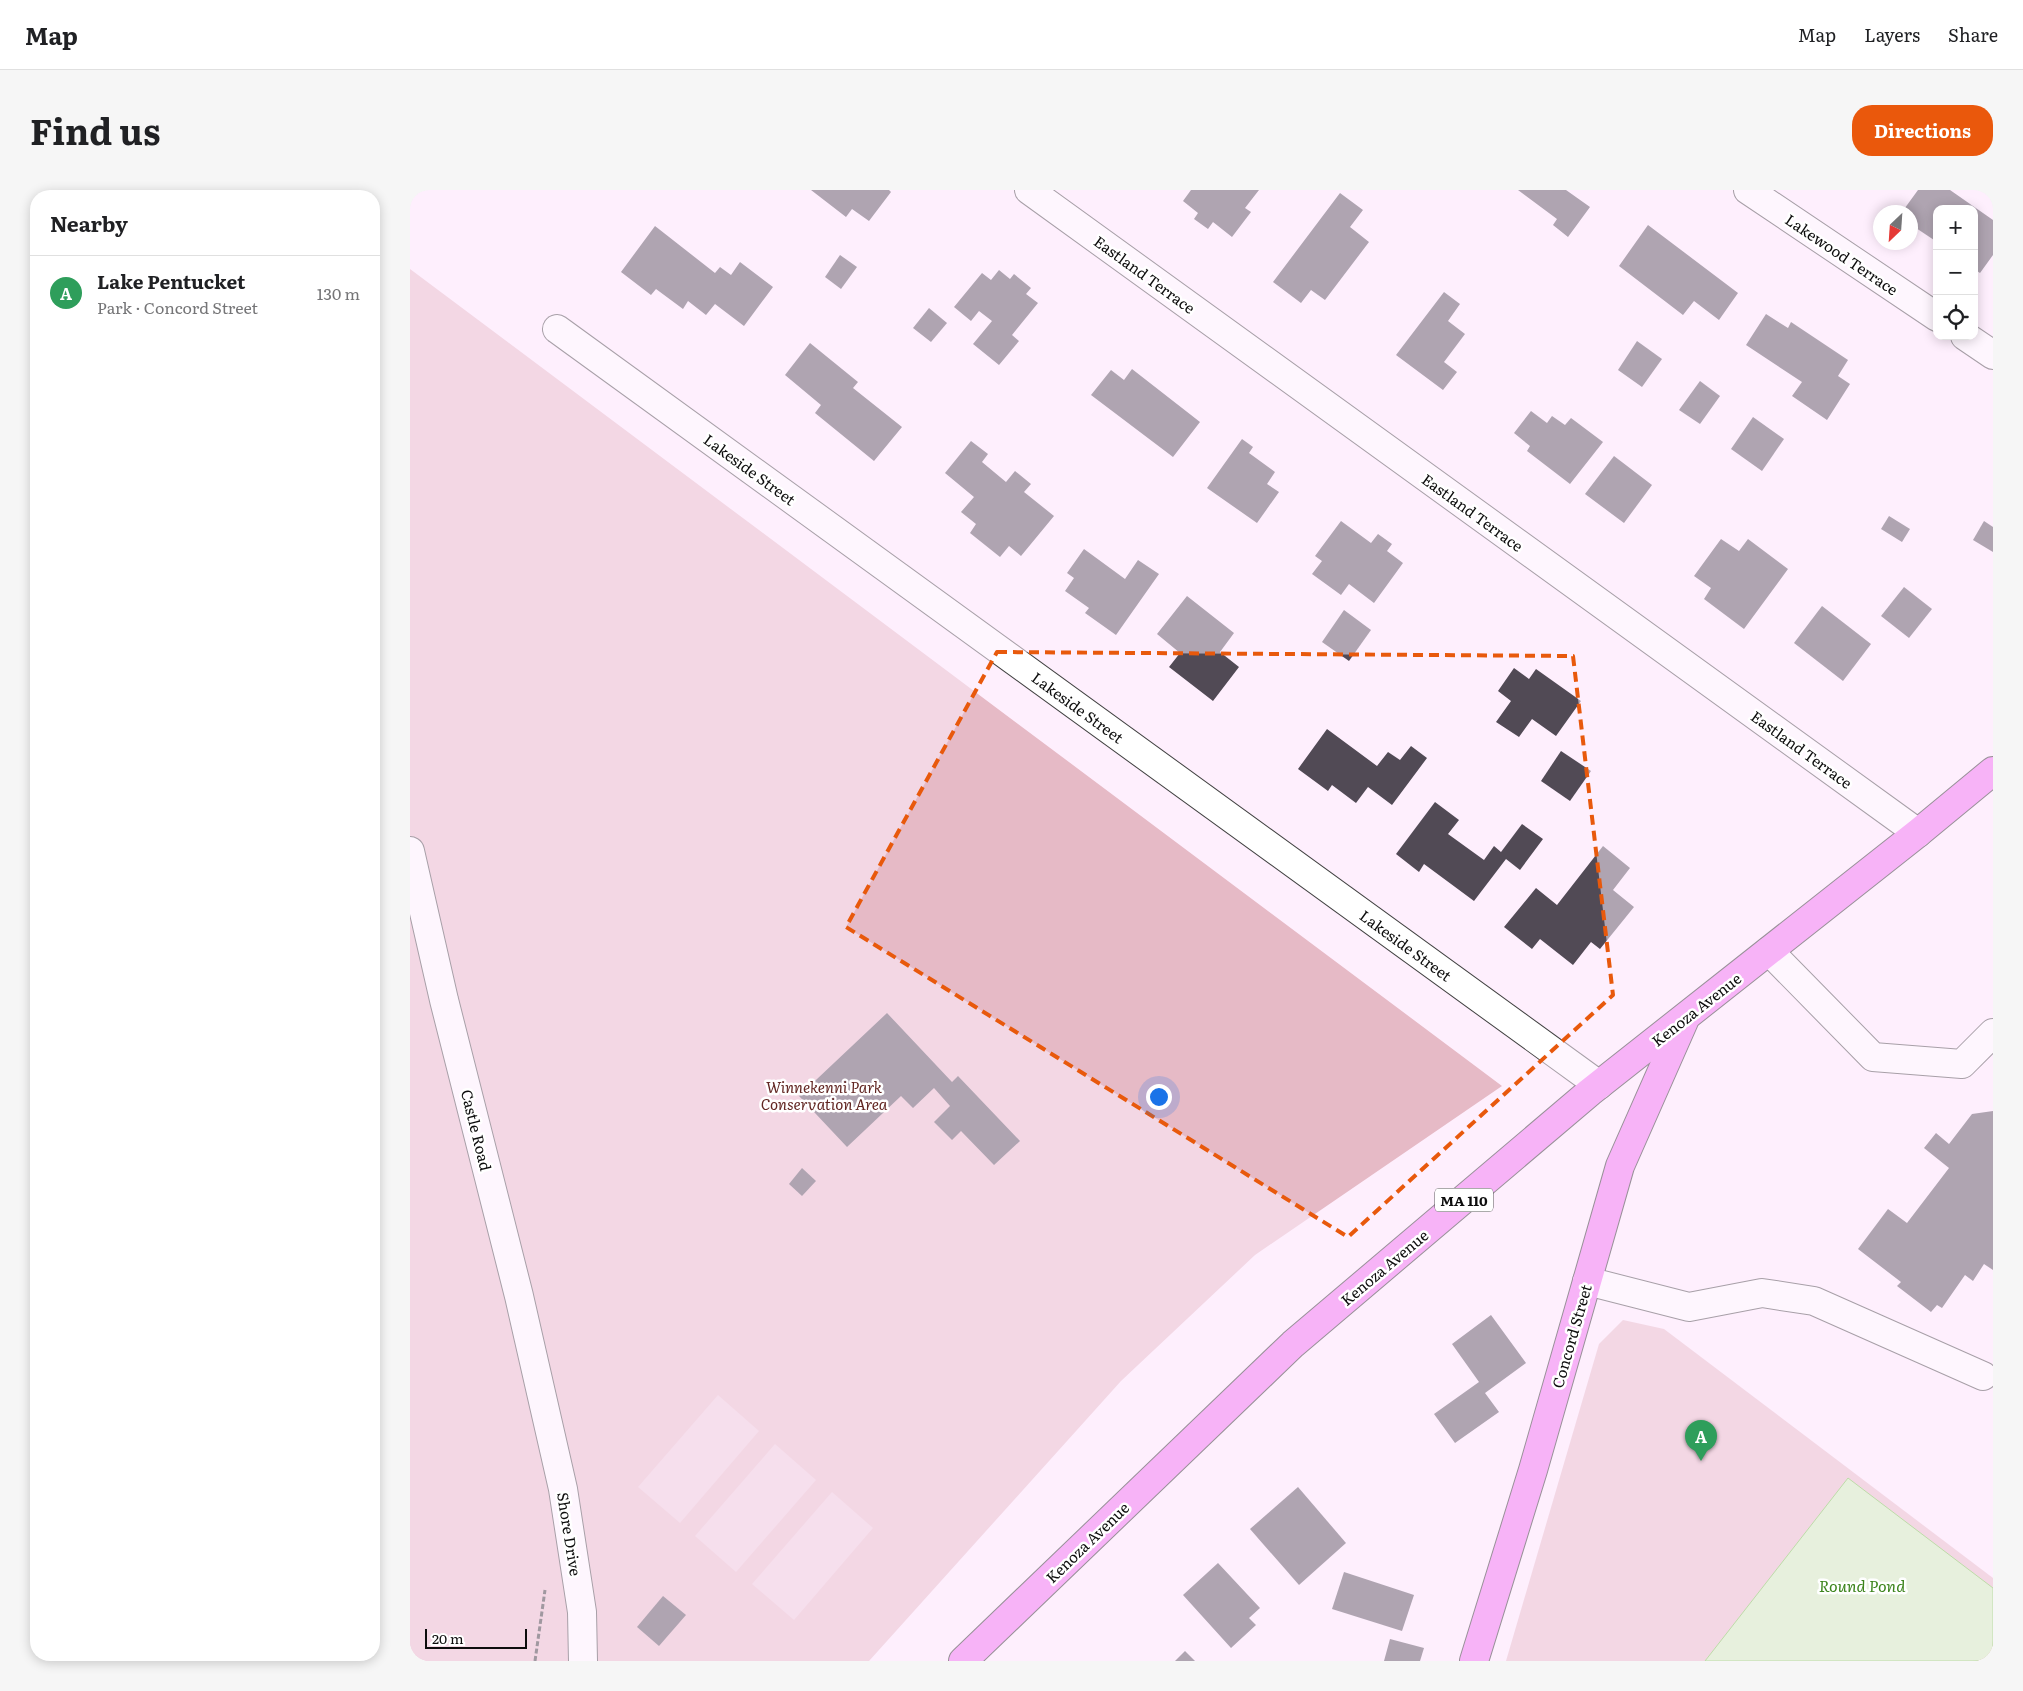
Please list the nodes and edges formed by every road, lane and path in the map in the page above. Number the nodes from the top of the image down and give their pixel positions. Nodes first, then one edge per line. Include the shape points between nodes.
1 (1029, 190) edge
2 (1748, 190) edge
3 (1933, 314) edge
4 (557, 329) dead end
5 (1971, 340) edge
6 (1993, 355) edge
7 (1993, 770) edge
8 (1918, 833) junction
9 (410, 851) edge
10 (1769, 951) junction
11 (1686, 1017) junction
12 (1993, 1033) edge
13 (1599, 1085) junction
14 (1587, 1281) junction
15 (1983, 1376) dead end
16 (545, 1409) joint
17 (583, 1661) edge
18 (963, 1661) edge
19 (1474, 1661) edge

1 - 8 street, Eastland Terrace
2 - 3 street, Lakewood Terrace
4 - 13 street, Lakeside Street
5 - 6 street
7 - 8 main road, Kenoza Avenue / MA 110
8 - 10 main road, Kenoza Avenue / MA 110
9 - 16 street, Castle Road
10 - 11 main road, Kenoza Avenue / MA 110
10 - 12 street via 1873,1057 1962,1064
11 - 13 main road, Kenoza Avenue / MA 110
11 - 14 main road, Concord Street via 1620,1166
13 - 18 main road, Kenoza Avenue / MA 110 via 1293,1344
14 - 15 street via 1688,1307 1762,1293 1814,1301
14 - 19 main road, Concord Street
16 - 17 street, Shore Drive via 563,1489 580,1602

